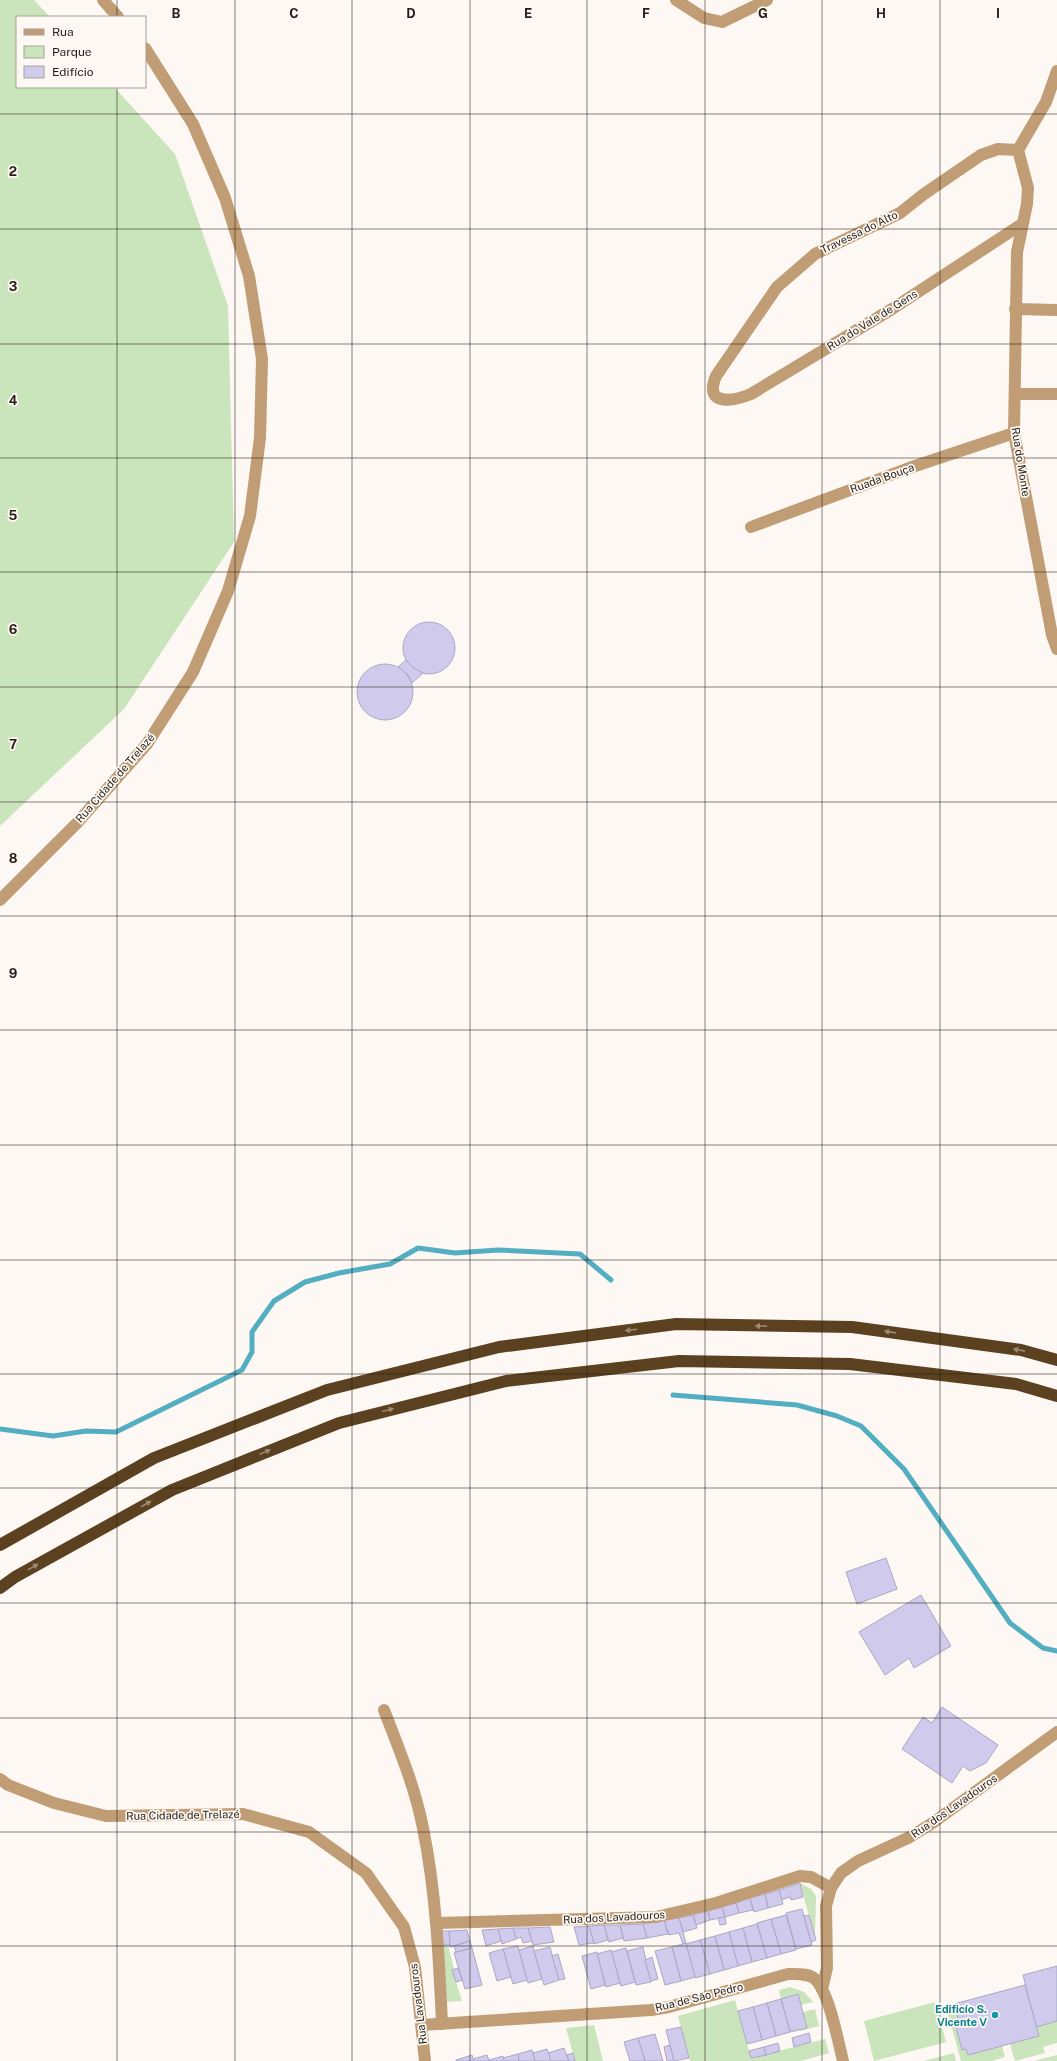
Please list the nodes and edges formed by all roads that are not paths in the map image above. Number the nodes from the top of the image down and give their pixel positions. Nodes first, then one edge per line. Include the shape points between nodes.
1 (103, 0) edge
2 (676, 0) edge
3 (767, 0) edge
4 (117, 16) edge
5 (146, 50) edge
6 (1057, 71) edge
7 (1018, 150) junction
8 (1022, 224) junction
9 (1015, 309) junction
10 (1057, 310) edge
11 (1016, 394) junction
12 (1057, 394) edge
13 (717, 397) joint
14 (1014, 433) junction
15 (751, 527) dead end
16 (1057, 649) edge
17 (0, 900) edge
18 (1057, 1360) edge
19 (1057, 1396) edge
20 (0, 1545) edge
21 (0, 1588) edge
22 (384, 1710) dead end
23 (1057, 1732) edge
24 (0, 1778) edge
25 (830, 1888) junction
26 (437, 1923) junction
27 (402, 1924) joint
28 (822, 1989) junction
29 (442, 2024) junction
30 (422, 2025) junction
31 (424, 2061) edge
32 (843, 2061) edge

1 - 4 street
2 - 3 street via 704,18 722,22
5 - 17 street, Rua Cidade de Trelazé via 193,124 226,198 249,276 262,359 260,438 250,516 228,591 193,672 147,744 77,823
6 - 7 street via 1046,102
7 - 8 street, Rua do Monte via 1028,188
7 - 13 street, Travessa do Alto via 998,149 981,155 900,213 815,254 777,287 713,383 713,391
8 - 9 street, Rua do Monte via 1017,252
8 - 13 street, Rua do Vale de Gens via 892,309 752,394 738,399 725,400
9 - 10 street
9 - 11 street, Rua do Monte
11 - 12 street
11 - 14 street, Rua do Monte
14 - 15 street, Ruada Bouça via 909,468
14 - 16 street, Rua do Monte via 1052,635
18 -> 20 highway via 1021,1350 844,1327 676,1324 499,1347 320,1393 154,1458
21 -> 19 highway via 15,1577 172,1490 339,1423 506,1381 679,1361 850,1364 1016,1384
22 - 26 street via 412,1784 423,1827
23 - 25 street, Rua dos Lavadouros via 934,1822 910,1837 858,1861 841,1873
24 - 27 street, Rua Cidade de Trelazé via 8,1785 54,1803 106,1816 243,1814 309,1832 366,1873
25 - 26 street, Rua dos Lavadouros via 811,1877 800,1876 716,1903 656,1917
25 - 28 street, Rua dos Lavadouros via 826,1906 827,1968
26 - 29 street
27 - 30 street, Rua Lavadouros via 415,1967
28 - 29 street, Rua de São Pedro via 814,1978 802,1974 788,1974 656,2009
28 - 32 street
29 - 30 street, Rua de São Pedro
30 - 31 street, Rua Lavadouros

